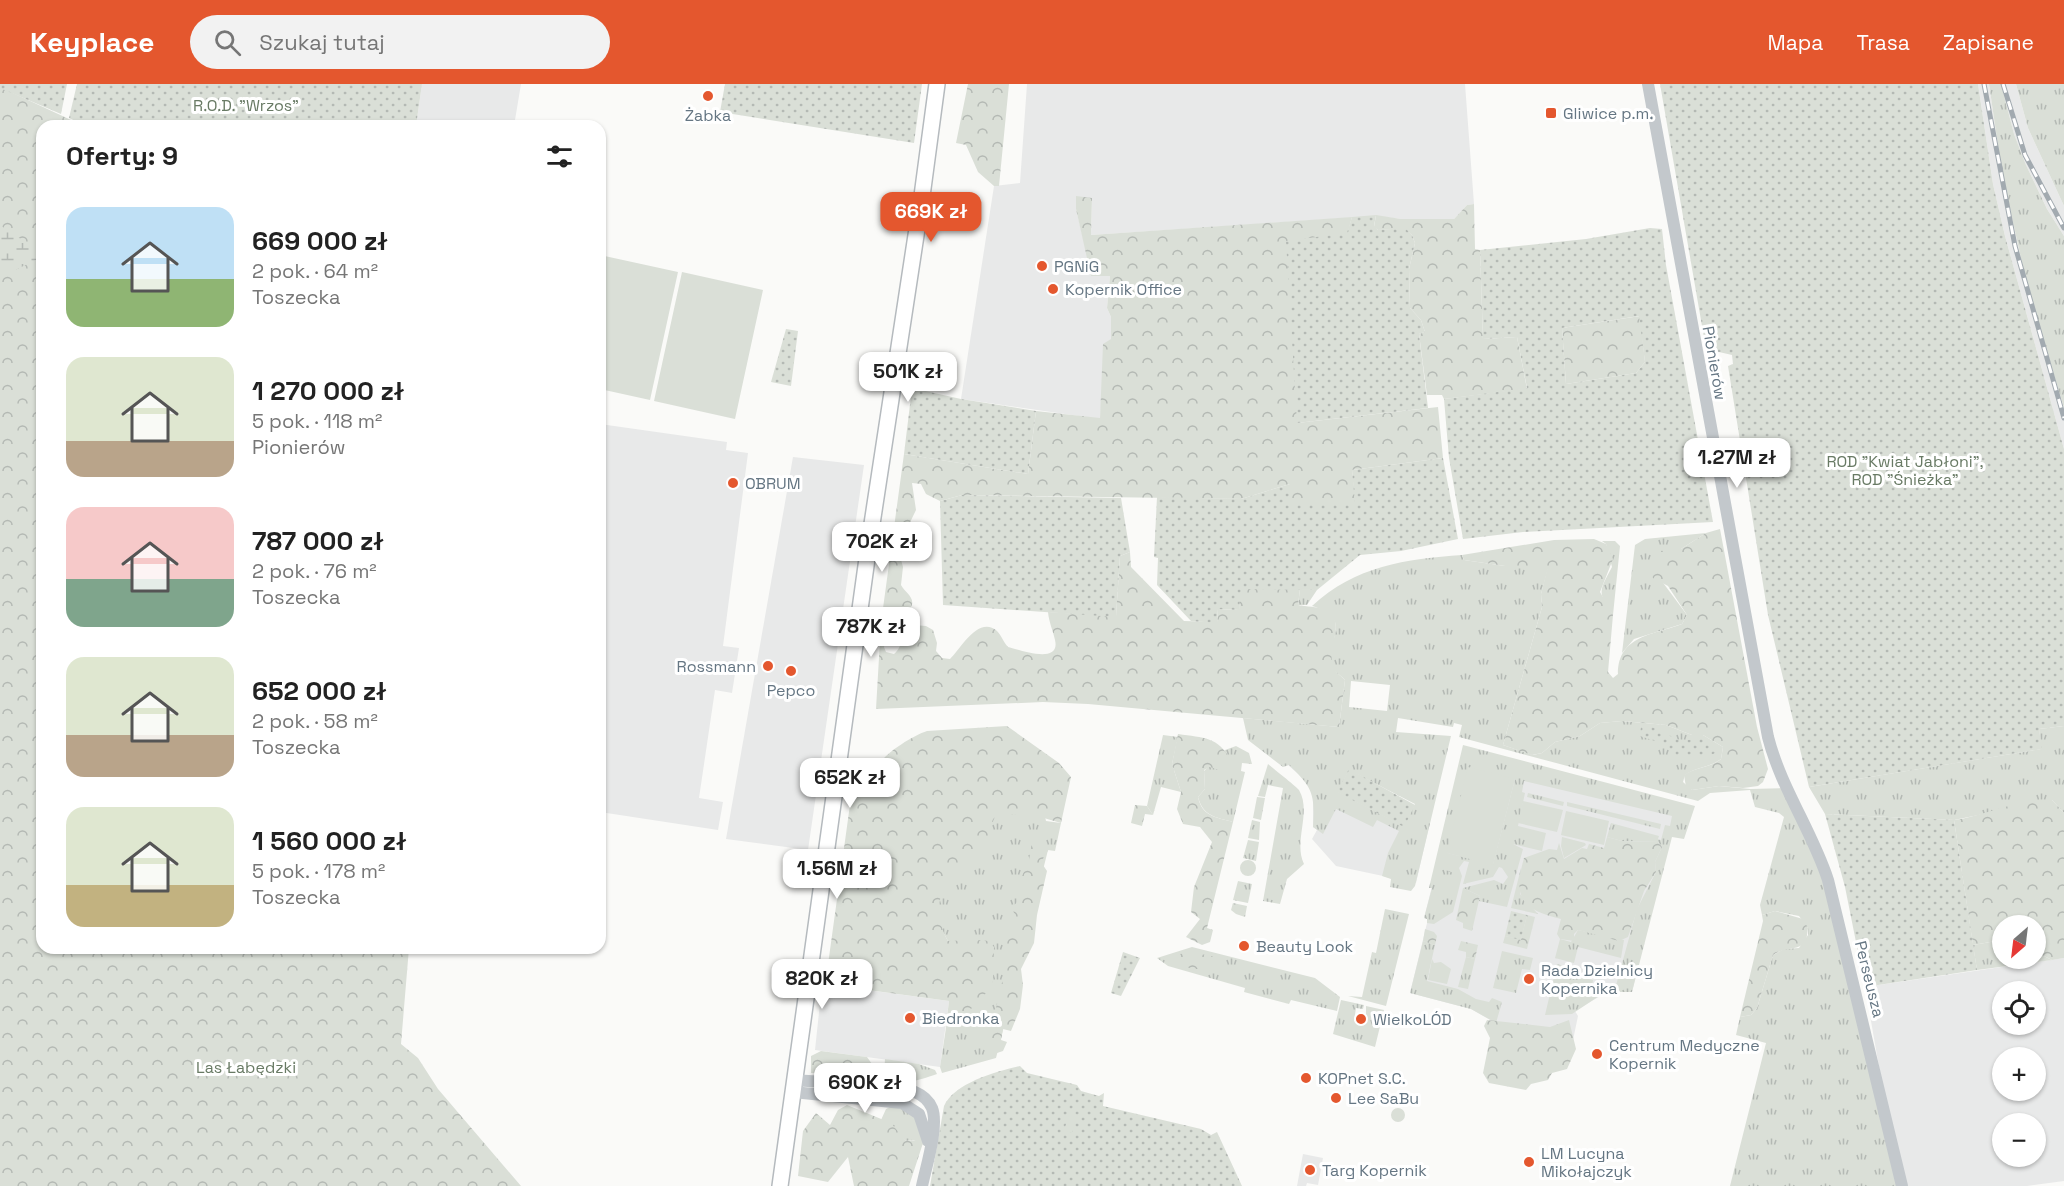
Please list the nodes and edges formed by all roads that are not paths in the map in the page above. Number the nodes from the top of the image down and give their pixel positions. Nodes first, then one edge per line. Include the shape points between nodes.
1 (937, 84) edge
2 (1648, 84) edge
3 (1785, 788) joint
4 (794, 1086) junction
5 (877, 1086) junction
6 (879, 1100) junction
7 (920, 1106) junction
8 (780, 1186) edge
9 (922, 1186) edge
10 (1902, 1186) edge

1 - 4 main road
2 - 3 street, Pionierów via 1768,737
3 - 10 street, Perseusza via 1828,880
4 - 5 street
4 - 6 street
4 - 8 main road
5 - 6 street
5 - 7 street via 911,1091
6 - 7 street
7 - 9 street via 934,1117

